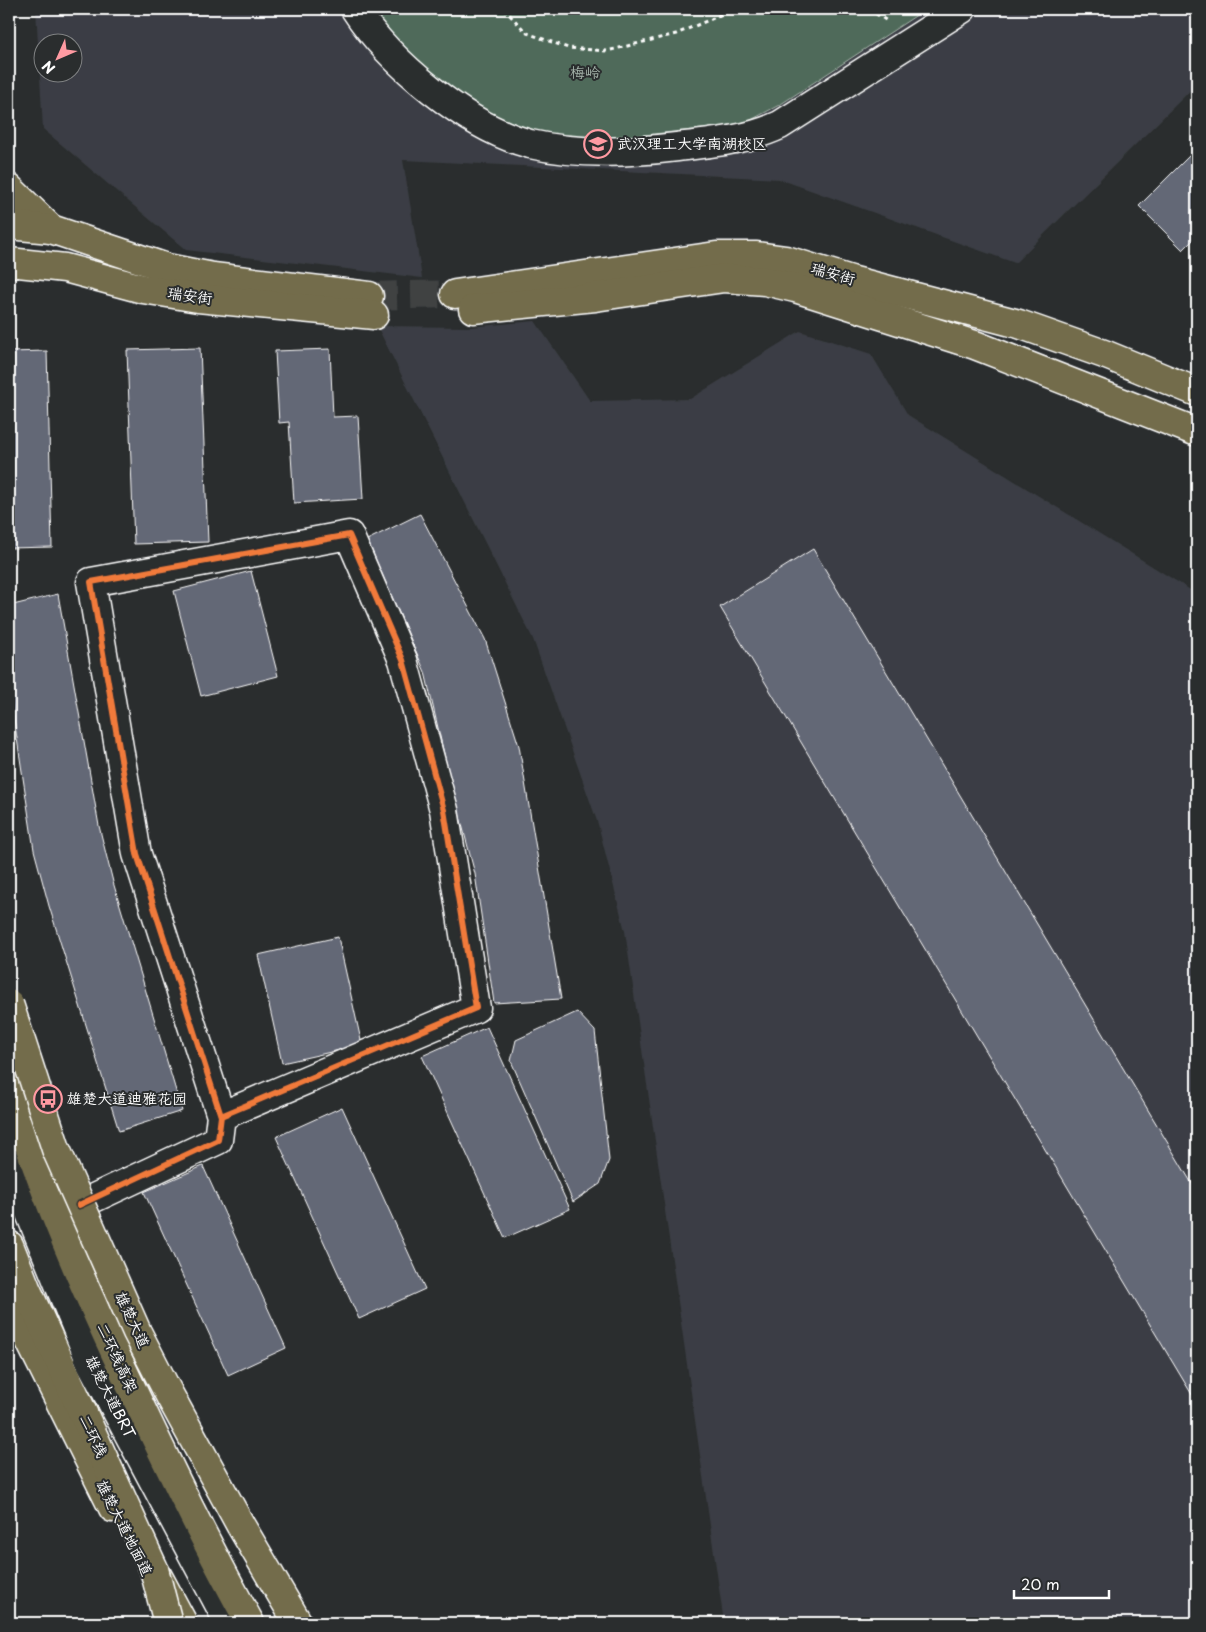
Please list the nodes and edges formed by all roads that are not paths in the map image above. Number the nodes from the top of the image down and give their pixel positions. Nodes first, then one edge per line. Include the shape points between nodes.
1 (355, 9) edge
2 (962, 9) edge
3 (9, 188) edge
4 (9, 226) edge
5 (51, 229) junction
6 (9, 262) edge
7 (1197, 392) edge
8 (1197, 432) edge
9 (9, 1004) edge
10 (9, 1083) edge
11 (221, 1116) junction
12 (9, 1162) edge
13 (79, 1206) junction
14 (9, 1245) edge
15 (9, 1299) edge
16 (154, 1569) junction
17 (168, 1623) edge
18 (172, 1623) edge
19 (184, 1623) edge
20 (229, 1623) edge
21 (250, 1623) edge
22 (286, 1623) edge
23 (298, 1623) edge

1 - 2 street via 381,44 431,90 498,132 555,149 635,152 763,133
3 - 5 main road
4 - 5 main road, 瑞安街
5 - 6 main road, 瑞安街 via 167,268 372,306 198,298 143,289 65,268
7 - 8 main road, 瑞安街 via 1019,324 786,260 757,256 716,256 457,302 596,297 724,278 765,281 975,345
9 - 13 main road, 雄楚大道 via 46,1121
9 - 23 main road, bridge via 56,1149 137,1332 236,1517
10 - 21 main road, 二环线高架 via 22,1128 92,1305 213,1556
11 - 11 street via 137,854 91,582 349,535 403,660 439,791 476,1008
11 - 13 street via 218,1140
12 - 20 street, 雄楚大道BRT via 91,1363
13 - 22 main road, 雄楚大道 via 191,1444
14 - 16 main road, 二环线
15 - 18 main road, 雄楚大道地面道
16 - 17 main road, bridge
16 - 19 main road, 二环线, bridge

